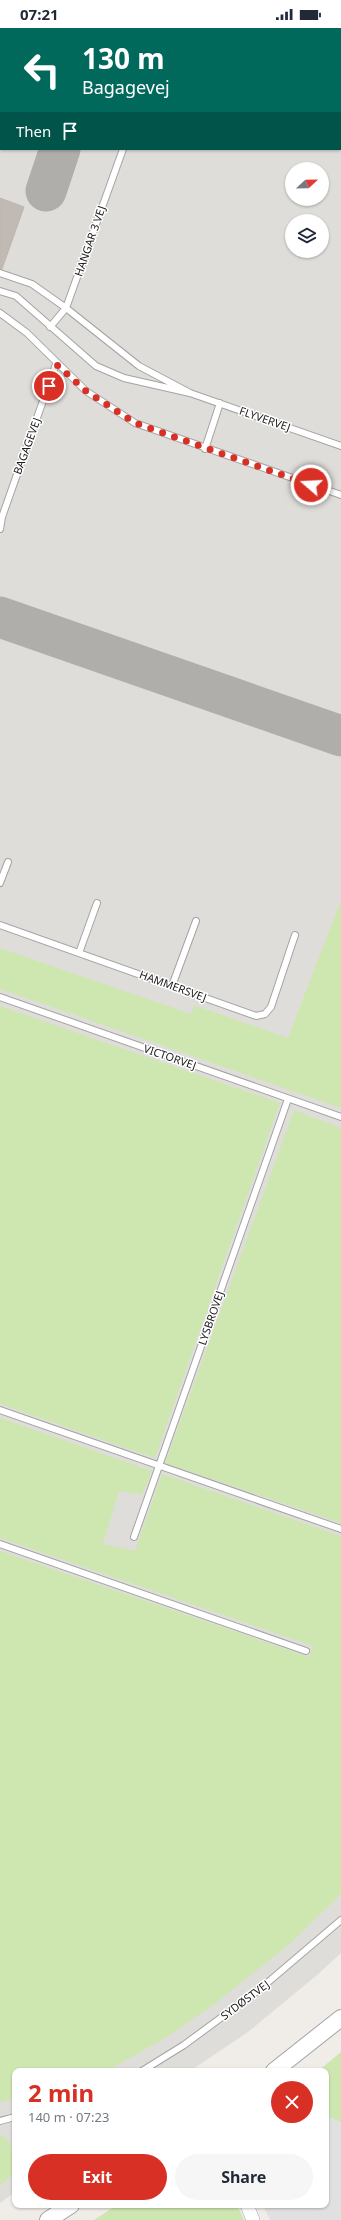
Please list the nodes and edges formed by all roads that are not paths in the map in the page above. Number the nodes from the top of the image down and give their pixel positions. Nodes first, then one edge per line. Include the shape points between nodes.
1 (123, 150) edge
2 (0, 273) edge
3 (0, 291) edge
4 (66, 308) junction
5 (0, 313) edge
6 (50, 327) junction
7 (56, 364) junction
8 (190, 393) junction
9 (220, 403) junction
10 (341, 446) edge
11 (205, 449) junction
12 (341, 495) edge
13 (0, 529) edge
14 (8, 862) dead end
15 (0, 883) edge
16 (97, 903) dead end
17 (196, 921) dead end
18 (0, 925) edge
19 (295, 935) dead end
20 (79, 953) junction
21 (172, 986) junction
22 (0, 997) edge
23 (288, 1099) junction
24 (341, 1117) edge
25 (0, 1410) edge
26 (159, 1466) junction
27 (341, 1528) edge
28 (134, 1537) dead end
29 (0, 1544) edge
30 (306, 1651) dead end
31 (341, 1920) edge
32 (341, 2018) edge
33 (147, 2068) edge
34 (278, 2068) edge
35 (12, 2118) edge
36 (0, 2121) edge
37 (66, 2208) edge
38 (248, 2208) edge
39 (48, 2220) edge
40 (253, 2220) edge

1 - 4 lane, HANGAR 3 VEJ
2 - 4 lane via 32,284
3 - 6 lane via 16,296
4 - 6 lane, HANGAR 3 VEJ
4 - 8 lane via 138,366
5 - 7 lane via 27,333
6 - 8 lane via 96,366 124,378
7 - 11 lane via 86,391 135,423
7 - 13 lane, BAGAGEVEJ
8 - 9 lane, FLYVERVEJ
9 - 10 lane, FLYVERVEJ
9 - 11 lane
11 - 12 lane
14 - 15 lane
16 - 20 lane
17 - 21 lane
18 - 20 lane, HAMMERSVEJ
19 - 21 lane, HAMMERSVEJ via 271,1007 265,1014 256,1016
20 - 21 lane, HAMMERSVEJ
22 - 23 lane, VICTORVEJ
23 - 24 lane, VICTORVEJ
23 - 26 lane, LYSBROVEJ
25 - 26 lane
26 - 27 lane
26 - 28 lane, LYSBROVEJ
29 - 30 lane
31 - 33 lane, SYDØSTVEJ via 260,1989 184,2045
32 - 34 street
35 - 36 lane
37 - 39 street
38 - 40 street

